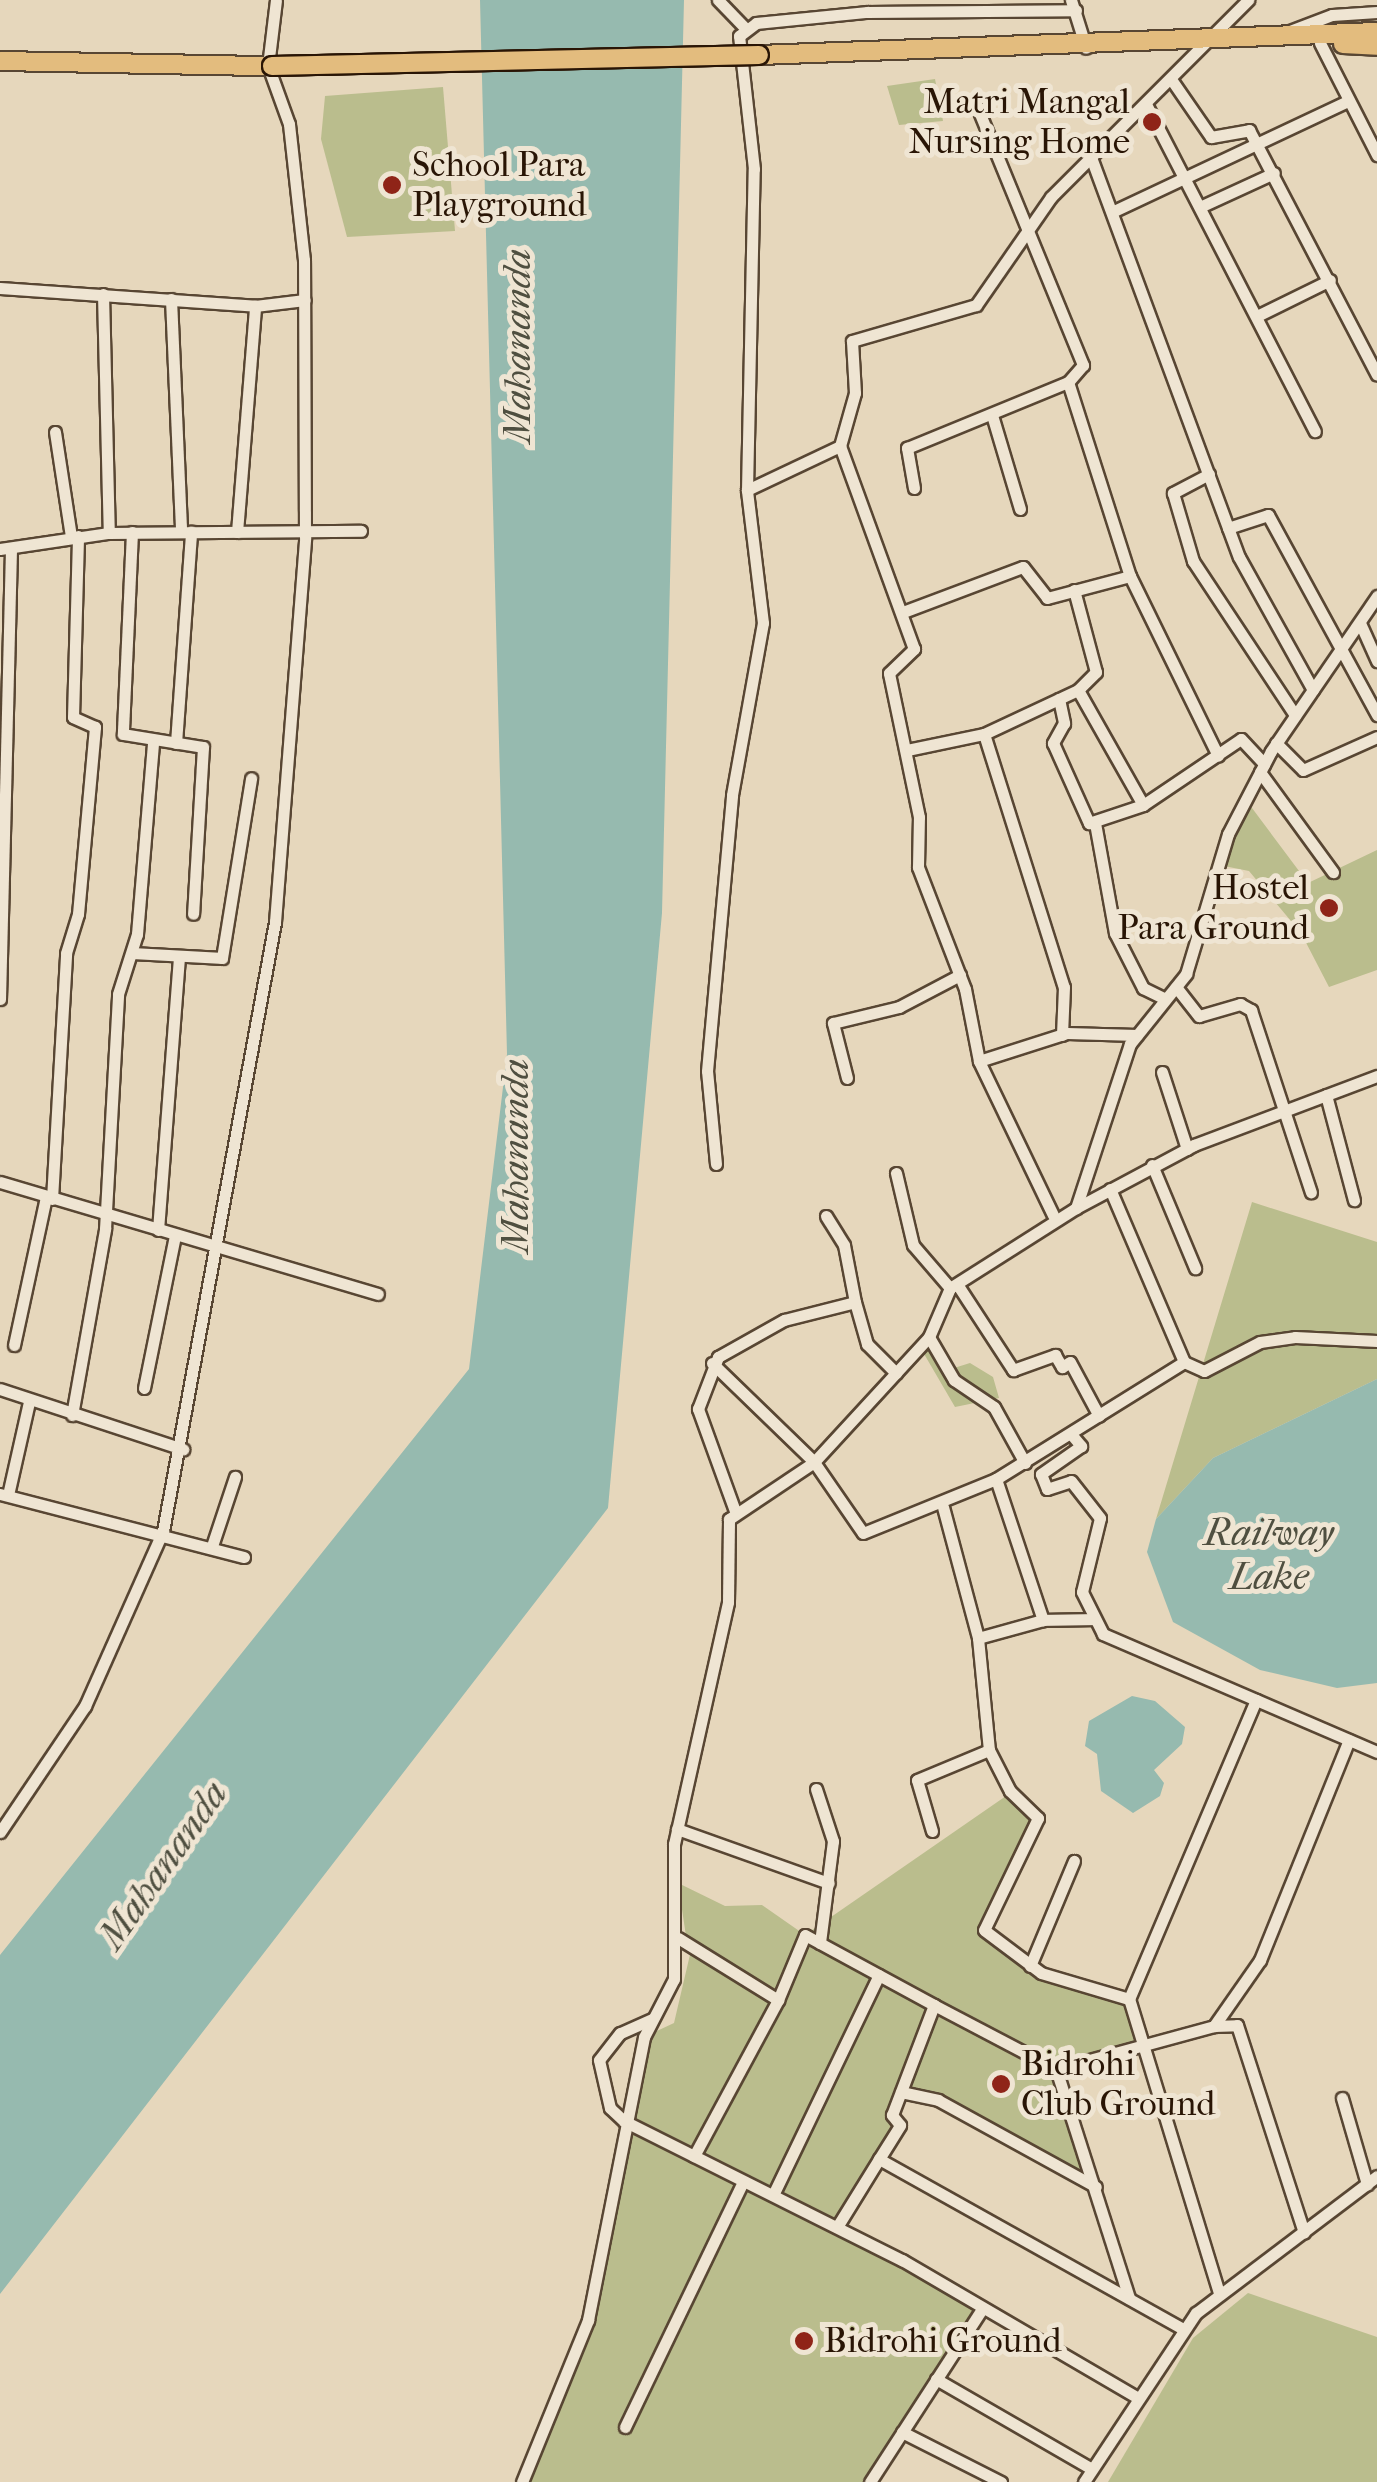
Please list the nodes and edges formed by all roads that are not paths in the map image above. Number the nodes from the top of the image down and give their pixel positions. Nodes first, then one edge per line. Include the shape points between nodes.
1 (276, 0) edge
2 (718, 0) edge
3 (1248, 0) edge
4 (1073, 5) edge
5 (1377, 12) edge
6 (745, 28) junction
7 (1377, 32) edge
8 (1278, 38) junction
9 (1258, 40) junction
10 (1215, 42) junction
11 (1320, 42) junction
12 (1377, 46) edge
13 (1086, 48) junction
14 (0, 62) edge
15 (270, 66) junction
16 (1173, 82) junction
17 (1348, 101) junction
18 (1147, 106) junction
19 (978, 109) dead end
20 (1258, 146) junction
21 (1377, 155) edge
22 (1092, 160) junction
23 (1274, 173) junction
24 (1187, 179) junction
25 (1202, 206) junction
26 (1114, 211) junction
27 (1028, 228) junction
28 (1330, 280) junction
29 (0, 288) edge
30 (103, 294) junction
31 (171, 299) junction
32 (305, 300) junction
33 (255, 306) junction
34 (1259, 315) junction
35 (1377, 375) edge
36 (1068, 382) junction
37 (992, 415) junction
38 (1315, 431) dead end
39 (55, 432) dead end
40 (840, 446) junction
41 (1208, 474) junction
42 (914, 488) dead end
43 (748, 490) junction
44 (1020, 509) dead end
45 (1228, 528) junction
46 (361, 531) dead end
47 (132, 532) junction
48 (186, 532) junction
49 (237, 532) junction
50 (109, 533) junction
51 (74, 536) junction
52 (305, 538) junction
53 (6, 549) edge
54 (1130, 576) junction
55 (1074, 590) junction
56 (1377, 596) edge
57 (903, 612) junction
58 (1360, 624) junction
59 (1338, 655) junction
60 (1377, 661) edge
61 (1078, 690) junction
62 (1313, 690) junction
63 (1059, 698) junction
64 (1295, 715) junction
65 (1377, 715) edge
66 (984, 734) junction
67 (1377, 738) edge
68 (153, 744) junction
69 (176, 744) junction
70 (1276, 744) junction
71 (907, 750) junction
72 (1218, 756) junction
73 (5, 766) edge
74 (1262, 768) junction
75 (251, 778) dead end
76 (1143, 804) junction
77 (1095, 823) junction
78 (1333, 872) dead end
79 (193, 914) dead end
80 (133, 953) junction
81 (179, 957) junction
82 (960, 975) junction
83 (1176, 987) junction
84 (0, 999) edge
85 (1166, 999) junction
86 (1062, 1034) junction
87 (1137, 1035) junction
88 (979, 1061) junction
89 (1162, 1072) dead end
90 (1375, 1077) edge
91 (847, 1078) dead end
92 (1326, 1094) junction
93 (1377, 1095) edge
94 (1286, 1110) junction
95 (1186, 1148) junction
96 (716, 1164) dead end
97 (1152, 1165) junction
98 (896, 1174) dead end
99 (0, 1182) edge
100 (1110, 1189) junction
101 (1311, 1192) dead end
102 (49, 1198) junction
103 (1354, 1200) dead end
104 (1076, 1208) junction
105 (106, 1214) junction
106 (1054, 1215) junction
107 (826, 1216) dead end
108 (158, 1230) junction
109 (175, 1236) junction
110 (216, 1248) junction
111 (1194, 1268) dead end
112 (954, 1286) junction
113 (378, 1294) dead end
114 (855, 1302) junction
115 (929, 1337) junction
116 (1377, 1341) edge
117 (14, 1345) dead end
118 (1184, 1362) junction
119 (712, 1363) junction
120 (896, 1372) junction
121 (144, 1388) dead end
122 (0, 1389) edge
123 (30, 1402) junction
124 (72, 1415) junction
125 (1100, 1416) junction
126 (1071, 1434) junction
127 (183, 1449) junction
128 (814, 1462) junction
129 (1025, 1463) junction
130 (235, 1476) dead end
131 (996, 1479) junction
132 (4, 1495) edge
133 (944, 1507) junction
134 (735, 1511) junction
135 (164, 1531) junction
136 (212, 1546) junction
137 (244, 1557) dead end
138 (1093, 1619) junction
139 (1042, 1620) junction
140 (978, 1638) junction
141 (1256, 1700) junction
142 (1349, 1740) junction
143 (989, 1750) junction
144 (1377, 1752) edge
145 (816, 1789) dead end
146 (4, 1818) edge
147 (677, 1829) junction
148 (932, 1831) dead end
149 (0, 1832) edge
150 (1074, 1861) dead end
151 (829, 1882) junction
152 (678, 1938) junction
153 (820, 1943) junction
154 (1030, 1966) junction
155 (879, 1975) junction
156 (1232, 1999) junction
157 (778, 2000) junction
158 (1128, 2000) junction
159 (934, 2005) junction
160 (656, 2017) junction
161 (1237, 2025) junction
162 (1214, 2026) junction
163 (1142, 2046) junction
164 (1056, 2069) junction
165 (901, 2092) junction
166 (1342, 2098) dead end
167 (624, 2121) junction
168 (694, 2156) junction
169 (879, 2159) junction
170 (1372, 2180) edge
171 (743, 2182) junction
172 (1096, 2187) junction
173 (773, 2194) junction
174 (837, 2227) junction
175 (1304, 2232) junction
176 (1219, 2293) junction
177 (1129, 2298) junction
178 (982, 2309) junction
179 (1182, 2328) junction
180 (936, 2379) junction
181 (1138, 2398) junction
182 (624, 2427) dead end
183 (902, 2432) junction
184 (1092, 2469) junction
185 (522, 2482) edge
186 (870, 2482) edge
187 (1001, 2482) edge
188 (1084, 2482) edge

1 - 15 street
2 - 6 street
3 - 10 street
4 - 6 street via 867,12
4 - 13 street
5 - 8 street via 1332,15
6 - 43 street via 737,46 754,170
7 - 8 main road
8 - 9 main road
9 - 10 main road
9 - 11 main road
10 - 13 main road
10 - 16 street
11 - 12 main road
11 - 17 street
13 - 15 main road, bridge
14 - 15 main road
15 - 32 street via 289,124
16 - 18 street
16 - 20 street via 1211,136 1245,128
17 - 20 street
17 - 21 street
18 - 22 street
18 - 24 street
19 - 27 street
20 - 23 street
20 - 24 street
22 - 26 street
22 - 27 street
23 - 25 street
23 - 28 street
24 - 25 street
24 - 26 street
25 - 34 street
26 - 41 street
27 - 36 street via 1082,364
27 - 40 street via 976,306 852,341 855,392
28 - 34 street
28 - 35 street
29 - 30 street
30 - 31 street
30 - 50 street
31 - 33 street
31 - 48 street
32 - 33 street
32 - 52 street
33 - 49 street
34 - 38 street
36 - 37 street
36 - 54 street
37 - 42 street via 905,450
37 - 44 street
39 - 51 street
40 - 43 street
40 - 57 street
41 - 45 street
41 - 64 street via 1173,492 1193,561
43 - 96 street via 764,623 732,794 708,1071
45 - 59 street via 1268,516
45 - 62 street
46 - 52 street
47 - 48 street
47 - 50 street
47 - 68 street via 122,734
48 - 49 street
48 - 69 street
49 - 52 street
50 - 51 street
51 - 53 street
51 - 102 street via 73,717 95,730 78,914 66,948
52 - 110 street via 285,854
53 - 73 street
54 - 55 street
54 - 72 street
55 - 57 street via 1041,597 1023,567
55 - 61 street via 1096,672
56 - 58 street
57 - 71 street via 914,654 889,673
58 - 59 street
58 - 60 street
59 - 62 street
59 - 65 street
61 - 63 street
61 - 76 street
62 - 64 street
63 - 66 street
63 - 77 street via 1064,723 1053,742 1086,821
64 - 70 street
66 - 71 street
66 - 86 street via 1064,987
67 - 70 street via 1303,770
68 - 69 street
68 - 80 street
69 - 79 street via 204,751
70 - 74 street
71 - 82 street via 918,867
72 - 74 street via 1241,739
72 - 76 street
73 - 84 street
74 - 78 street
74 - 83 street
75 - 81 street via 222,958
76 - 77 street
77 - 85 street via 1115,933 1143,988
80 - 81 street
80 - 105 street via 118,994
81 - 108 street
82 - 88 street
82 - 91 street via 899,1008 832,1023
83 - 85 street
83 - 94 street via 1199,1016 1247,1005
85 - 87 street
86 - 87 street
86 - 88 street
87 - 104 street
88 - 106 street
89 - 95 street
90 - 92 street
90 - 93 street
92 - 94 street
92 - 103 street
94 - 95 street
94 - 101 street
95 - 97 street
97 - 100 street
97 - 111 street
98 - 112 street via 913,1245
99 - 102 street
100 - 104 street
100 - 118 street
102 - 105 street
102 - 117 street
104 - 106 street
105 - 108 street
105 - 124 street
106 - 112 street
107 - 114 street via 844,1245
108 - 109 street
109 - 110 street
109 - 121 street
110 - 113 street
110 - 127 street
112 - 115 street
112 - 125 street via 1013,1370 1055,1354 1062,1367 1070,1362
114 - 119 street via 784,1320
114 - 120 street via 869,1347
115 - 120 street
115 - 129 street via 954,1380 994,1407
116 - 118 street via 1295,1338 1260,1342 1204,1370
118 - 125 street
119 - 128 street
119 - 134 street via 699,1418
120 - 128 street
122 - 123 street
123 - 124 street
123 - 132 street
124 - 127 street
125 - 126 street
126 - 129 street
126 - 138 street via 1081,1446 1041,1474 1047,1489 1071,1481 1100,1518 1082,1576
127 - 135 street
128 - 133 street via 863,1533
128 - 134 street
129 - 131 street
130 - 136 street
131 - 133 street
131 - 139 street
132 - 135 street
133 - 140 street
134 - 147 street via 725,1528 728,1602
135 - 136 street
135 - 146 street via 85,1706
136 - 137 street
138 - 139 street
138 - 141 street via 1103,1634
139 - 140 street
140 - 143 street
141 - 142 street
141 - 158 street
142 - 144 street
142 - 156 street via 1260,1960
143 - 148 street via 916,1780
143 - 154 street via 1010,1792 1038,1818 984,1930
145 - 151 street via 833,1841
146 - 149 street
147 - 151 street
147 - 152 street
150 - 154 street
151 - 153 street
152 - 157 street
152 - 160 street via 674,1979
153 - 155 street
153 - 157 street via 805,1935
154 - 158 street
155 - 159 street
155 - 173 street
156 - 161 street
156 - 162 street
157 - 168 street
158 - 163 street
159 - 164 street
159 - 165 street
160 - 167 street
160 - 167 street via 620,2033 599,2060 610,2108
161 - 162 street
161 - 175 street
162 - 163 street
163 - 164 street
163 - 176 street
164 - 172 street
165 - 169 street via 892,2116 900,2126
165 - 172 street via 938,2100
166 - 170 street
167 - 168 street
167 - 185 street via 588,2320
168 - 171 street
169 - 174 street
169 - 177 street
170 - 175 street
171 - 173 street
171 - 182 street
172 - 177 street
173 - 174 street
174 - 178 street
175 - 176 street
176 - 179 street
177 - 179 street
178 - 180 street
178 - 181 street
179 - 181 street
180 - 183 street
180 - 184 street
181 - 184 street
183 - 186 street
183 - 187 street
184 - 188 street

